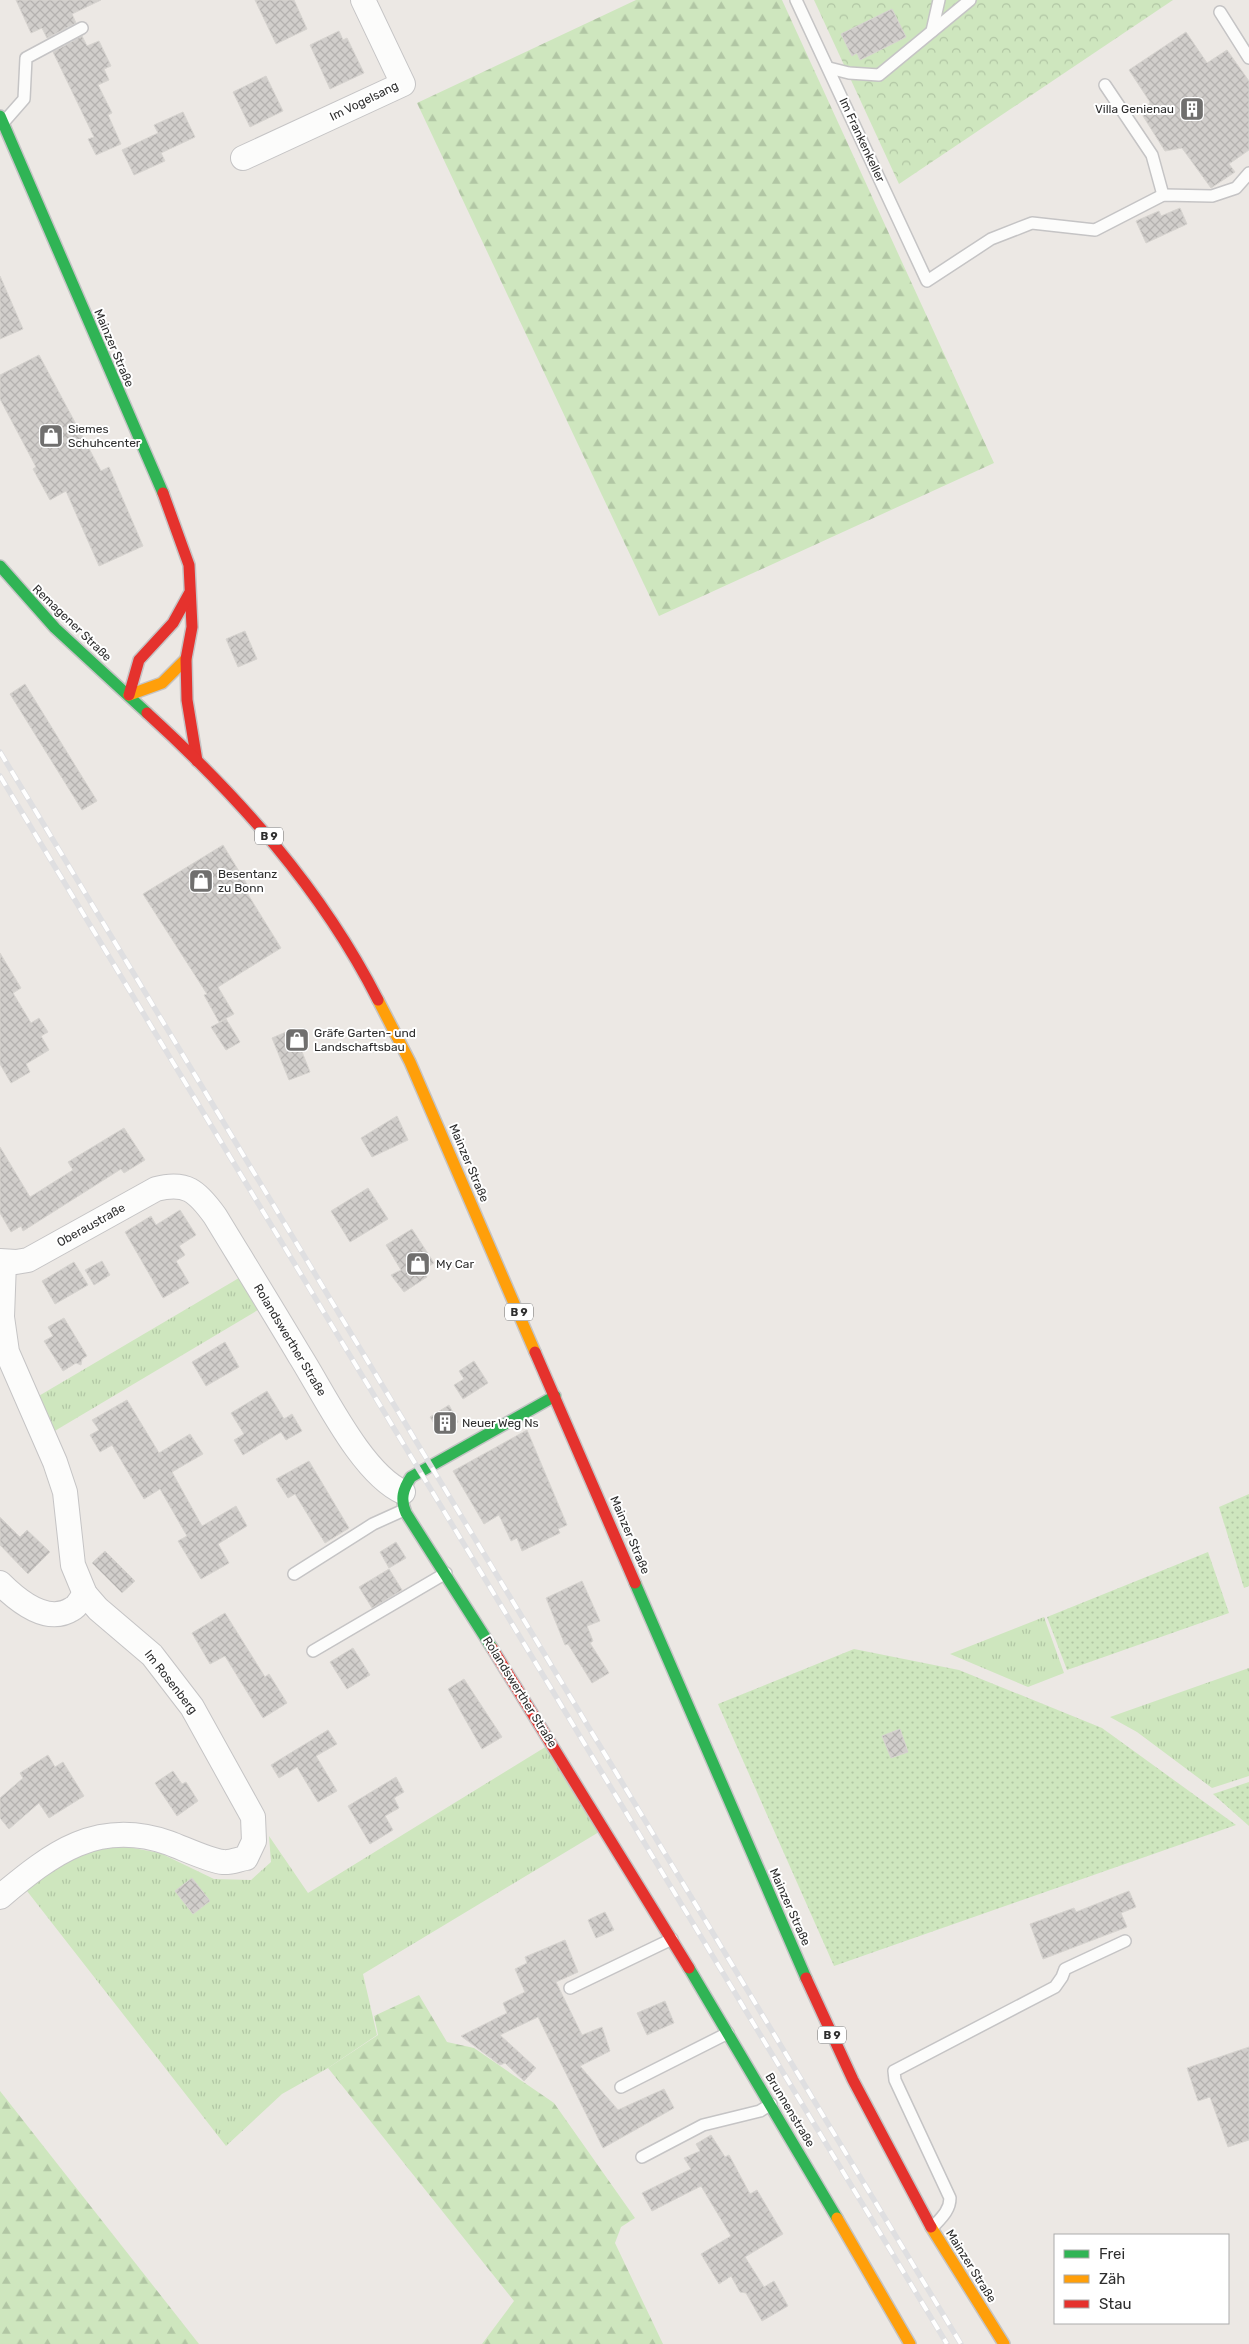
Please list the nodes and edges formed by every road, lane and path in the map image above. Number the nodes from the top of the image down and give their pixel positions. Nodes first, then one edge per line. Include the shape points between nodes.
1 (363, 0) edge
2 (796, 0) edge
3 (939, 0) edge
4 (970, 0) edge
5 (1220, 12) dead end
6 (82, 28) dead end
7 (932, 31) junction
8 (1249, 58) edge
9 (829, 68) junction
10 (1105, 85) dead end
11 (1, 120) edge
12 (243, 158) dead end
13 (1249, 173) edge
14 (1163, 196) junction
15 (0, 566) edge
16 (189, 594) junction
17 (186, 659) junction
18 (129, 696) junction
19 (197, 760) junction
20 (181, 1186) joint
21 (2, 1261) edge
22 (1, 1318) edge
23 (555, 1396) junction
24 (403, 1500) junction
25 (446, 1573) junction
26 (294, 1574) dead end
27 (0, 1583) edge
28 (85, 1594) junction
29 (313, 1651) dead end
30 (643, 1892) joint
31 (0, 1897) edge
32 (672, 1939) junction
33 (1124, 1941) dead end
34 (570, 1988) dead end
35 (728, 2033) junction
36 (621, 2087) dead end
37 (771, 2104) junction
38 (642, 2157) dead end
39 (932, 2228) junction
40 (910, 2344) edge
41 (1004, 2344) edge

1 - 12 street, Im Vogelsang via 403,84
2 - 9 lane, Im Frankenkeller
3 - 7 lane
4 - 7 lane
5 - 8 lane
6 - 11 lane via 26,58 24,99
7 - 9 lane via 879,75 849,74
9 - 14 lane, Im Frankenkeller via 927,281 991,239 1032,223 1095,230
10 - 14 lane via 1152,156
11 - 16 main road, Mainzer Straße via 174,519 188,558
13 - 14 lane via 1236,188 1212,196
15 - 18 main road, Remagener Straße / B 9 via 45,618
16 - 17 main road, Mainzer Straße via 192,627
16 - 18 main road via 173,623 139,660
17 - 18 main road via 162,683
17 - 19 main road, Mainzer Straße
18 - 19 main road, Mainzer Straße / B 9
19 - 23 main road, Mainzer Straße / B 9 via 275,843 332,920 373,990 410,1062
20 - 21 street, Oberaustraße via 156,1189 28,1260
20 - 24 street, Rolandswerther Straße via 203,1199 337,1417 366,1460
21 - 22 street, Im Rosenberg
22 - 28 street, Im Rosenberg via 7,1352 65,1492 73,1565
23 - 24 main road via 411,1477
23 - 39 main road, Mainzer Straße / B 9 via 788,1938 853,2080
24 - 25 main road, Rolandswerther Straße
24 - 26 lane via 373,1524
25 - 29 lane
25 - 30 main road, Rolandswerther Straße
27 - 28 street via 27,1606 52,1615 73,1609
28 - 31 street, Im Rosenberg via 152,1655 192,1706 253,1817 254,1841 246,1858 223,1862 162,1841 125,1834 93,1838 53,1854
30 - 32 main road, Brunnenstraße
32 - 34 lane
32 - 35 main road, Brunnenstraße
33 - 39 lane via 1064,1969 1055,1987 894,2071 895,2080 950,2198 950,2205
35 - 36 lane
35 - 37 main road, Brunnenstraße
37 - 38 lane via 760,2111 702,2125
37 - 40 main road, Brunnenstraße
39 - 41 main road, Mainzer Straße / B 9

